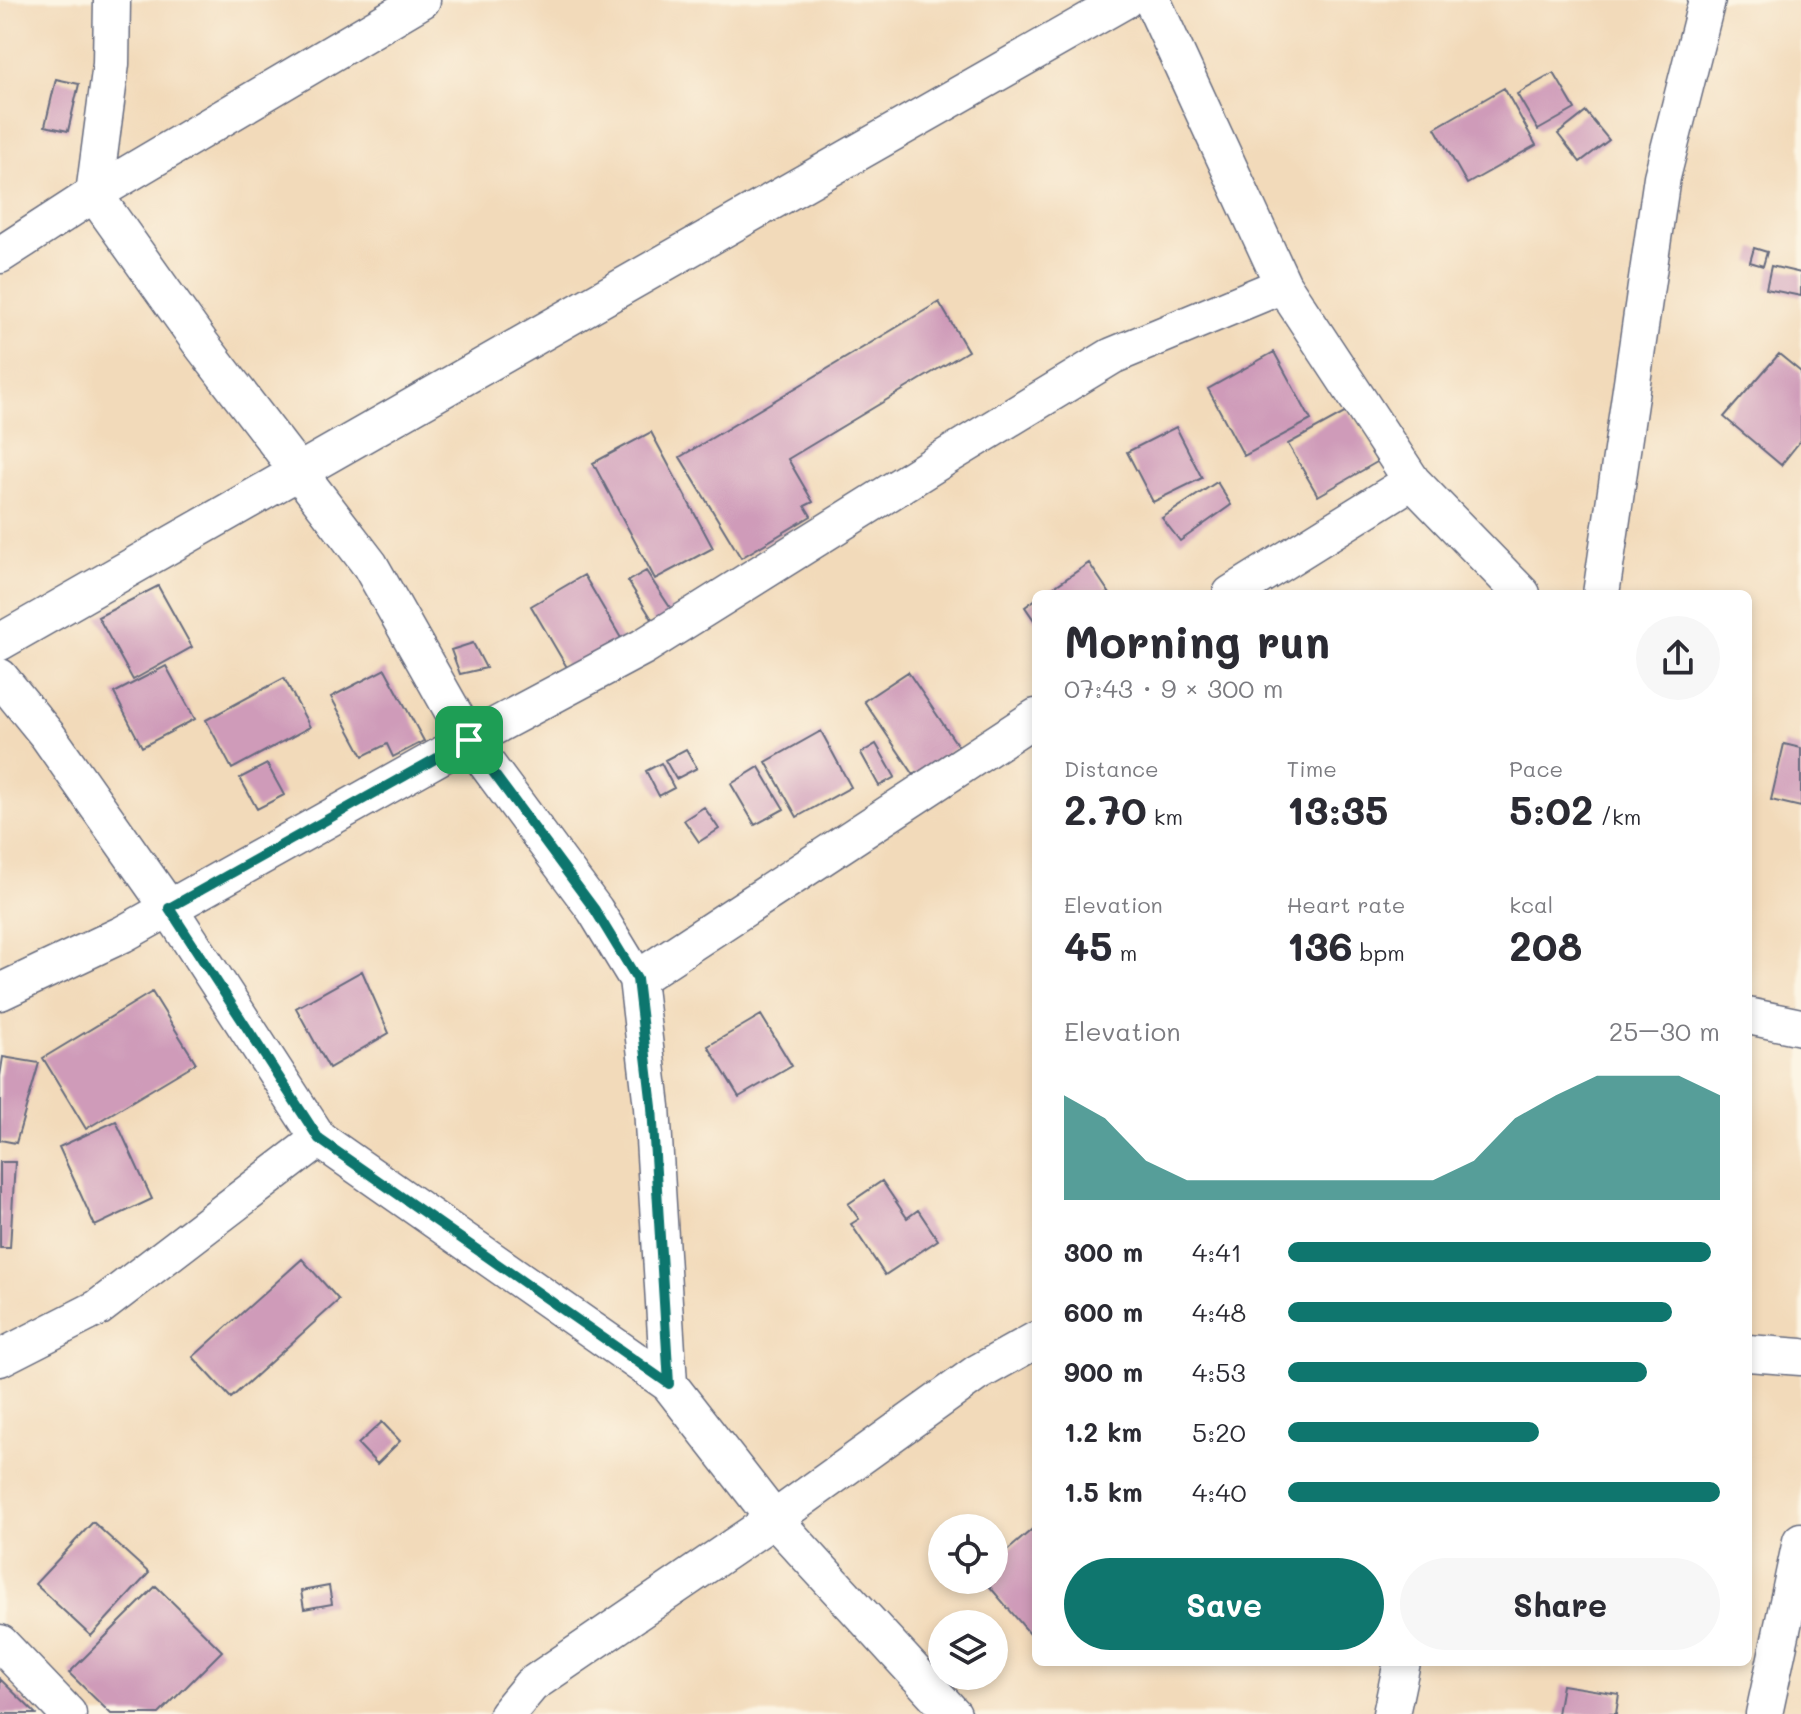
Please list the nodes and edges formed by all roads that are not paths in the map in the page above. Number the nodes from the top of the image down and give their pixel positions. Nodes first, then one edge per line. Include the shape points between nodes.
1 (112, 0) edge
2 (422, 0) edge
3 (1125, 0) edge
4 (1152, 0) edge
5 (1707, 0) edge
6 (94, 194) junction
7 (0, 255) edge
8 (1283, 285) junction
9 (296, 471) junction
10 (1412, 481) junction
11 (1237, 590) edge
12 (1518, 590) edge
13 (1602, 590) edge
14 (0, 642) edge
15 (0, 677) edge
16 (1032, 720) edge
17 (0, 722) edge
18 (48, 736) junction
19 (469, 740) junction
20 (169, 908) junction
21 (637, 979) junction
22 (0, 992) edge
23 (1752, 1017) edge
24 (1801, 1027) edge
25 (319, 1139) junction
26 (1032, 1342) edge
27 (1752, 1353) edge
28 (1801, 1357) edge
29 (0, 1358) edge
30 (669, 1384) junction
31 (774, 1519) junction
32 (1801, 1541) edge
33 (0, 1643) edge
34 (1401, 1666) edge
35 (68, 1714) edge
36 (507, 1714) edge
37 (953, 1714) edge
38 (1391, 1714) edge
39 (1764, 1714) edge

1 - 6 street via 111,64
2 - 6 street
3 - 9 street
4 - 8 street
5 - 13 street via 1662,177
6 - 7 street
6 - 9 street
8 - 10 street
8 - 19 street via 1112,356 643,647
9 - 14 street
9 - 19 street via 370,565
10 - 11 street
10 - 12 street
15 - 18 street
16 - 21 street
17 - 18 street
18 - 20 street
19 - 20 street
19 - 21 street via 595,910
20 - 22 street
20 - 25 street
21 - 30 street via 652,1107
23 - 24 street
25 - 29 street via 98,1308
25 - 30 street
26 - 31 street via 977,1373
27 - 28 street
30 - 31 street
31 - 36 street via 531,1685
31 - 37 street
32 - 39 street
33 - 35 street
34 - 38 street

